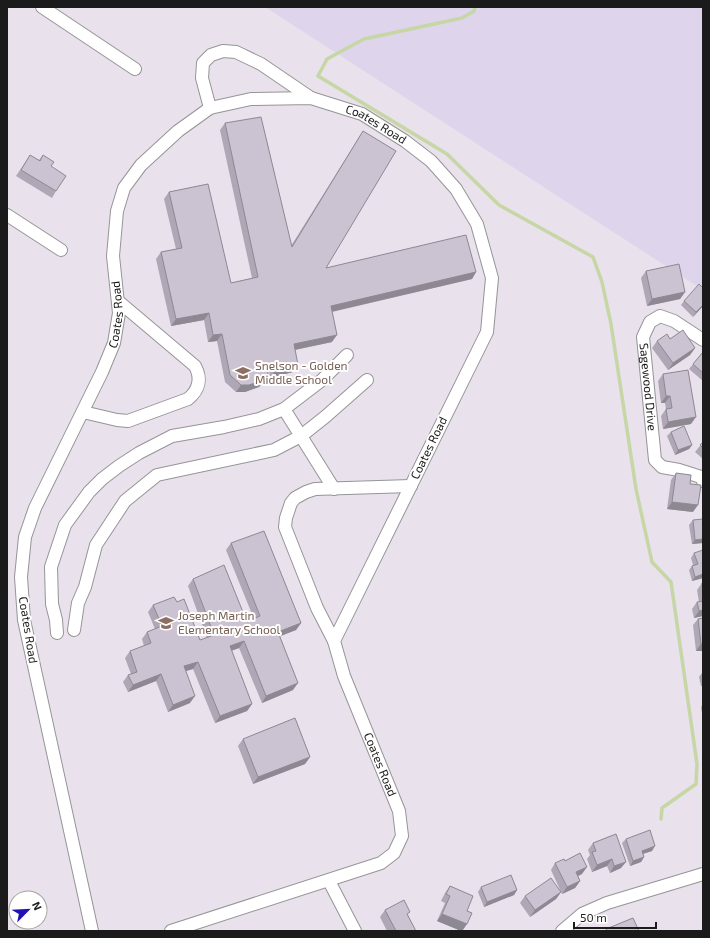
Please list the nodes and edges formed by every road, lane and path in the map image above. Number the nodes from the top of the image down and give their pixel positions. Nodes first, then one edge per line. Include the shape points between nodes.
1 (42, 7) edge
2 (135, 69) dead end
3 (311, 98) junction
4 (210, 108) junction
5 (7, 214) edge
6 (61, 250) dead end
7 (118, 301) junction
8 (703, 340) edge
9 (347, 355) dead end
10 (366, 380) dead end
11 (284, 409) junction
12 (83, 412) junction
13 (301, 436) junction
14 (703, 481) edge
15 (411, 486) junction
16 (334, 489) junction
17 (74, 630) dead end
18 (57, 633) dead end
19 (334, 640) junction
20 (703, 874) edge
21 (329, 881) junction
22 (92, 931) edge
23 (171, 931) edge
24 (355, 931) edge
25 (562, 931) edge

1 - 2 street
3 - 4 street, Coates Road via 251,99
3 - 4 street via 261,64 236,52 223,51 211,55 203,64 202,78
3 - 15 street, Coates Road via 362,114 431,161 456,189 477,224 492,278 487,332
4 - 7 street, Coates Road via 178,131 140,165 124,188 117,211 113,256
5 - 6 street
7 - 12 street, Coates Road via 119,313 114,343
7 - 12 street via 196,366 200,381 198,388 188,399 128,421
8 - 14 street, Sagewood Drive via 674,321 660,316 650,322 643,336 655,460 662,467 687,472 701,477
9 - 11 street via 322,380
10 - 13 street
11 - 13 street
11 - 18 street via 259,419 172,436 139,453 102,479 65,525 51,568 52,604
12 - 22 street, Coates Road via 35,508 25,537 21,578 24,620
13 - 16 street
13 - 17 street via 274,450 157,475 125,501 96,545 78,603
15 - 16 street
15 - 19 street, Coates Road
16 - 19 street via 315,489 295,498 288,509 285,527 316,608
19 - 21 street, Coates Road via 344,676 399,811 402,836 394,853 381,863
20 - 25 street via 607,903 582,914
21 - 23 street, Coates Road
21 - 24 street

